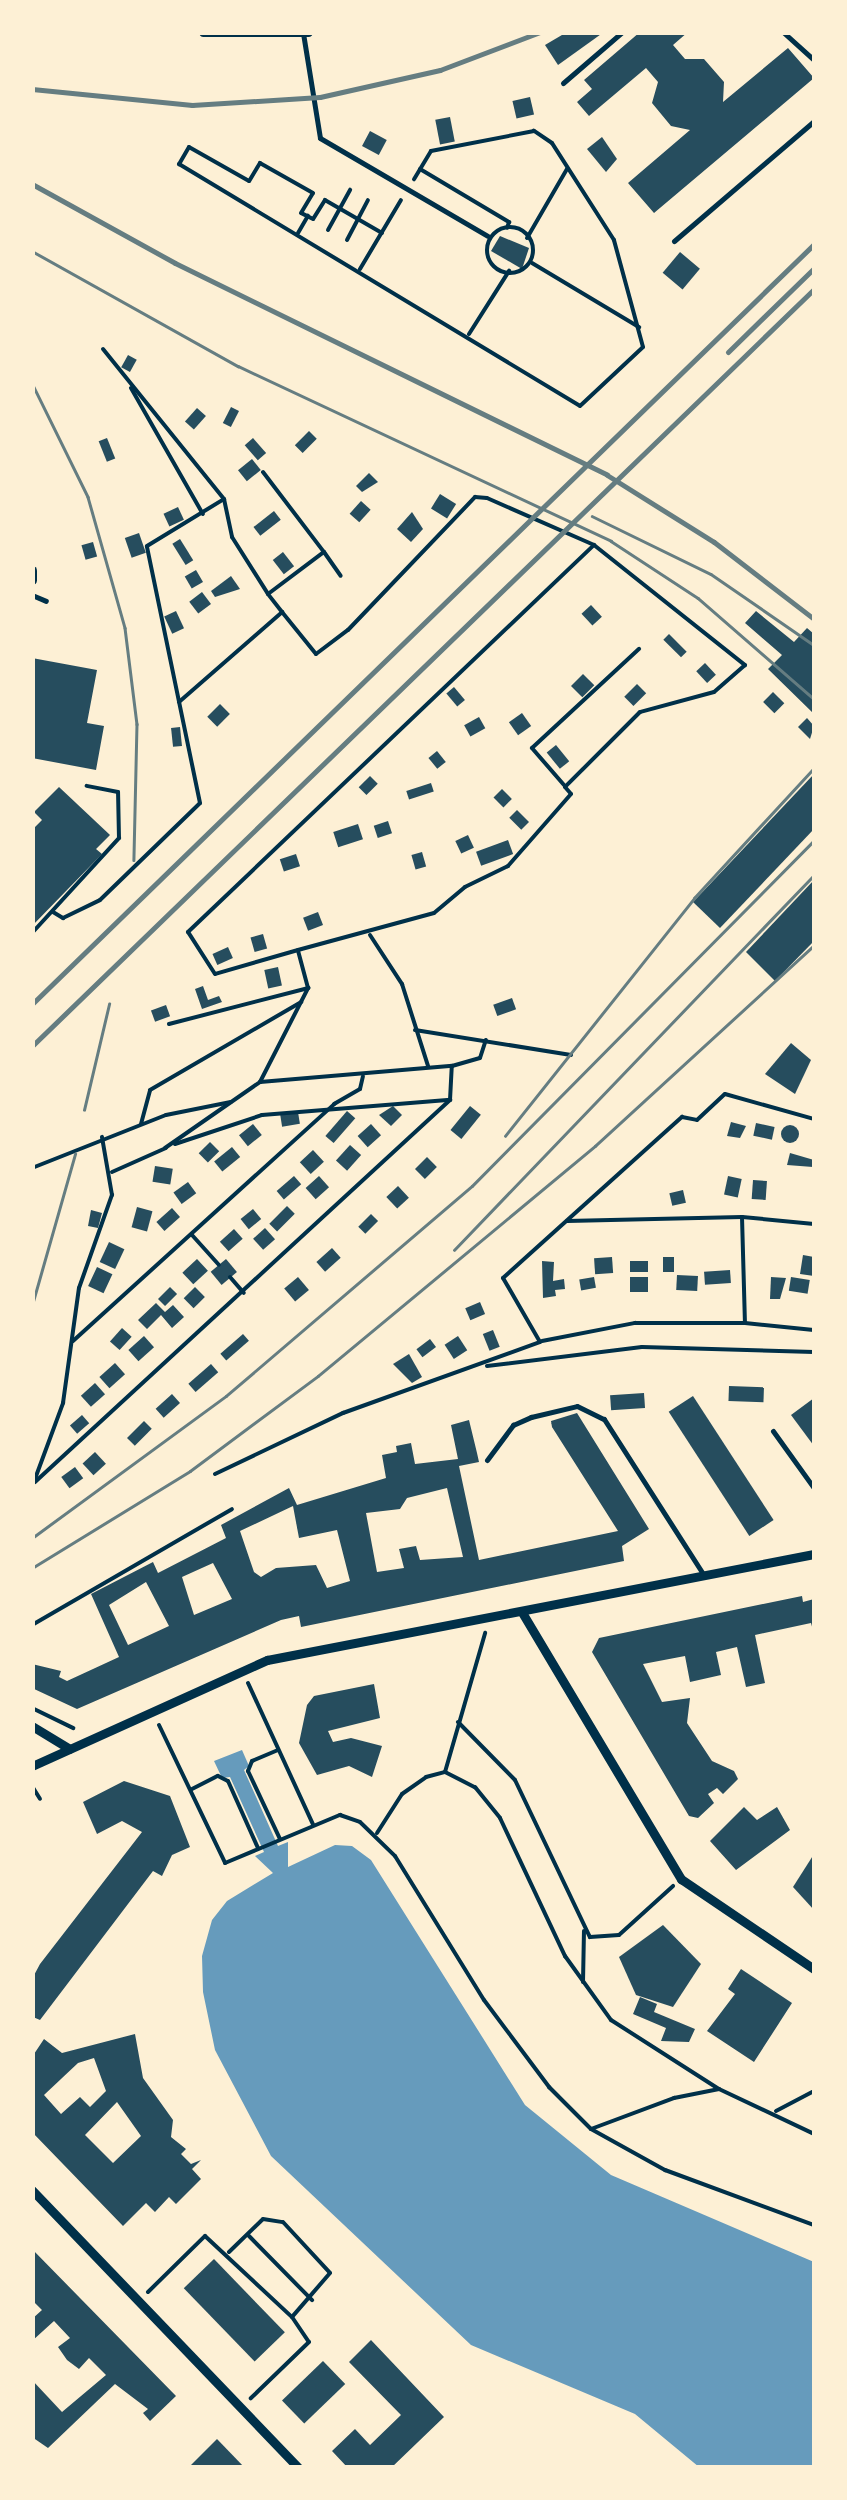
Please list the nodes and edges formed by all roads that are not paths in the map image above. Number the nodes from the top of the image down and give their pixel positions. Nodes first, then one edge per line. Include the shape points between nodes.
1 (203, 32) edge
2 (622, 32) edge
3 (782, 32) edge
4 (306, 33) edge
5 (814, 60) edge
6 (563, 83) dead end
7 (814, 121) edge
8 (488, 236) road end
9 (674, 241) dead end
10 (32, 570) edge
11 (32, 580) edge
12 (32, 595) edge
13 (46, 602) dead end
14 (773, 1431) dead end
15 (487, 1460) dead end
16 (814, 1488) edge
17 (814, 1554) edge
18 (704, 1577) junction
19 (522, 1614) junction
20 (32, 1726) edge
21 (70, 1748) junction
22 (32, 1766) edge
23 (814, 1969) edge
24 (32, 2190) edge
25 (298, 2468) edge

1 - 4 street
2 - 6 lane
3 - 5 lane
4 - 8 lane via 320,138
7 - 9 lane
10 - 11 street
12 - 13 lane
14 - 16 lane
15 - 18 lane via 513,1426 531,1417 577,1406 604,1420
17 - 18 street
18 - 19 street
19 - 21 street via 266,1660
19 - 23 street via 681,1878
20 - 21 street
21 - 22 street
24 - 25 street

